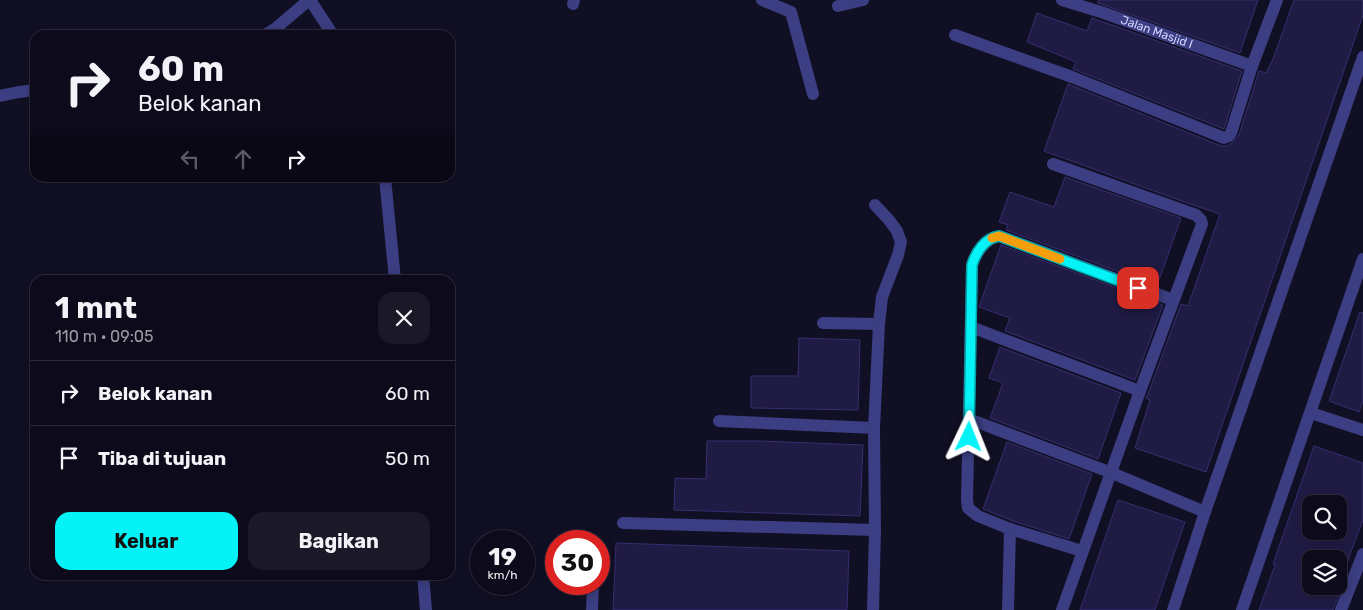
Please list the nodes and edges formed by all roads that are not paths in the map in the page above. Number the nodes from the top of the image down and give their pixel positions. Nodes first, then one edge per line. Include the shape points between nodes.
1 (310, 0) edge
2 (762, 0) edge
3 (863, 0) edge
4 (1062, 0) edge
5 (1277, 0) edge
6 (838, 6) dead end
7 (273, 30) edge
8 (330, 30) edge
9 (955, 35) dead end
10 (1363, 57) edge
11 (1252, 66) junction
12 (30, 91) edge
13 (812, 94) dead end
14 (0, 96) edge
15 (1053, 164) dead end
16 (385, 182) edge
17 (875, 206) dead end
18 (1363, 259) edge
19 (395, 275) edge
20 (1173, 300) junction
21 (823, 323) dead end
22 (879, 324) junction
23 (971, 327) junction
24 (1140, 391) junction
25 (1311, 412) junction
26 (970, 419) junction
27 (719, 421) dead end
28 (874, 428) junction
29 (1363, 430) edge
30 (1112, 472) junction
31 (1205, 512) junction
32 (622, 523) dead end
33 (1010, 529) junction
34 (875, 530) junction
35 (1082, 551) junction
36 (1363, 554) edge
37 (423, 580) edge
38 (593, 595) edge
39 (426, 610) edge
40 (592, 610) edge
41 (873, 610) edge
42 (1008, 610) edge
43 (1062, 610) edge
44 (1173, 610) edge
45 (1242, 610) edge
46 (1341, 610) edge

1 - 7 street
1 - 8 street
2 - 13 street via 791,12
3 - 6 street
4 - 11 street, Jalan Masjid I
5 - 11 street
9 - 11 street via 1072,77 1224,138 1231,133
10 - 31 street
12 - 14 street
15 - 20 street via 1198,216 1202,224
16 - 19 street
17 - 22 street via 897,231 901,242 882,297
18 - 25 street
20 - 23 street via 999,236 989,240 977,252 972,265
20 - 24 street
21 - 22 street
22 - 28 street
23 - 24 street
23 - 26 street
24 - 30 street
25 - 29 street
25 - 45 street
26 - 30 street
26 - 33 street via 968,508 978,516
27 - 28 street
28 - 34 street
30 - 31 street
30 - 35 street
31 - 44 street
32 - 34 street
33 - 35 street
33 - 42 street
34 - 41 street
35 - 43 street
36 - 46 street
37 - 39 street
38 - 40 street

